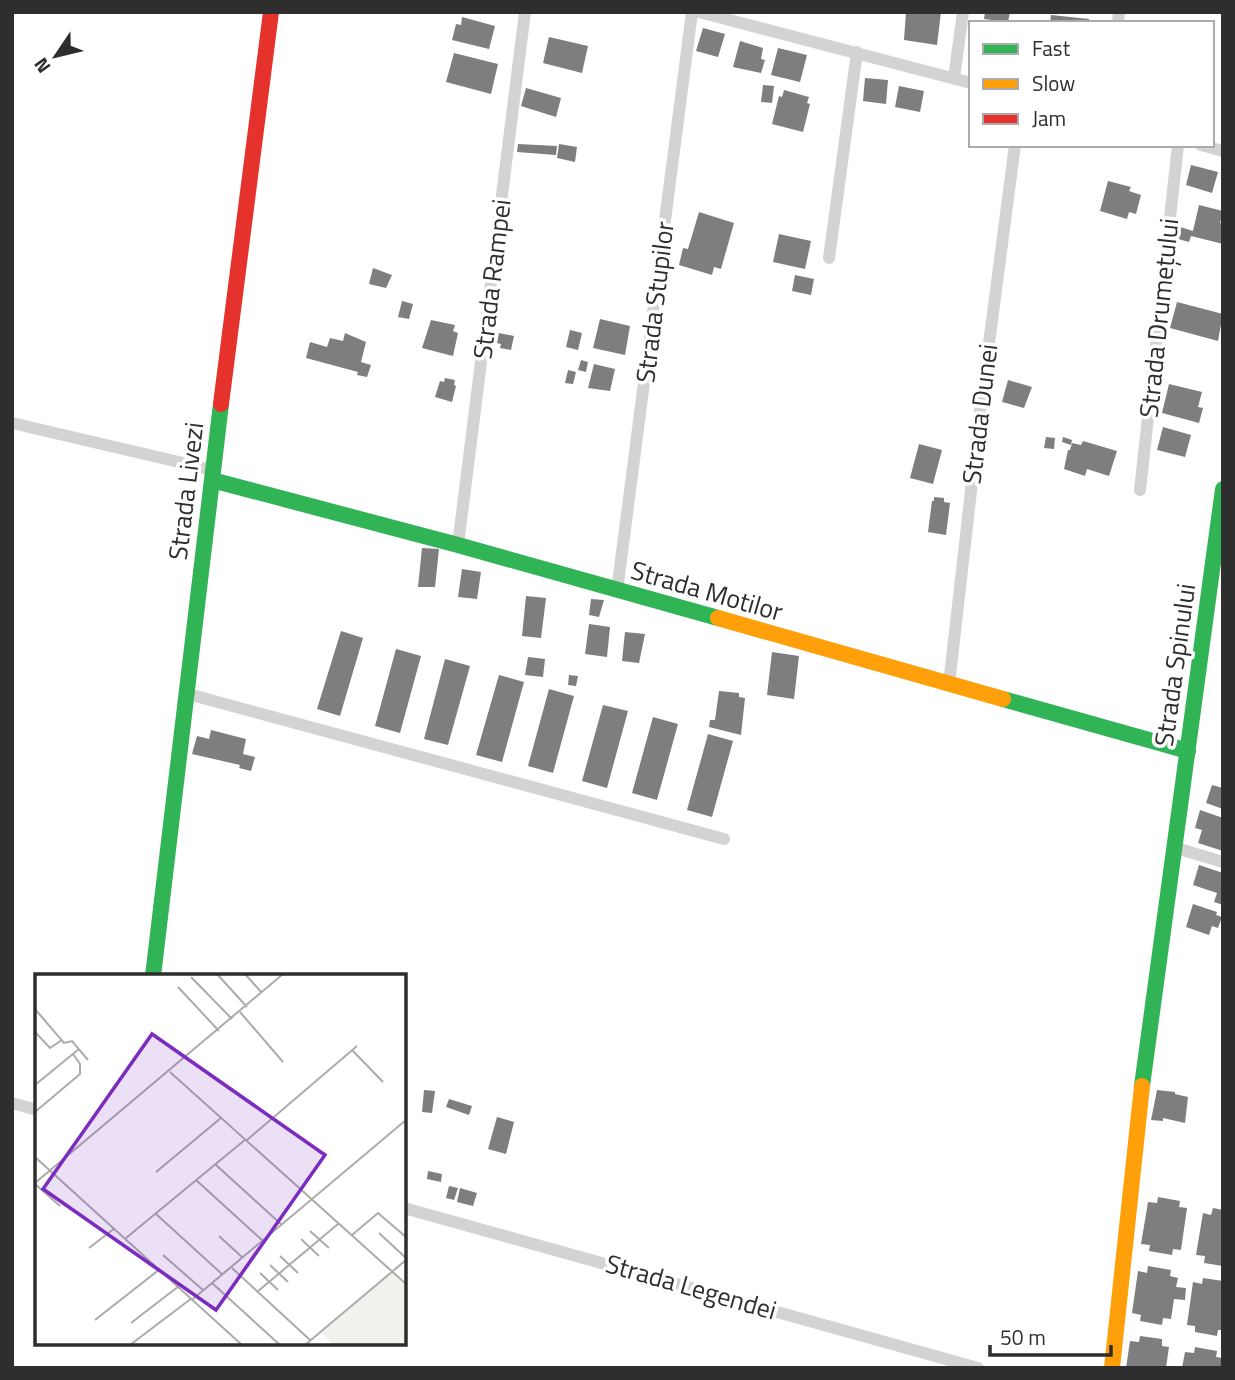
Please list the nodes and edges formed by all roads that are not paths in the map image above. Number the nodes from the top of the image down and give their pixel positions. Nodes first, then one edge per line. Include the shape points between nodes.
1 (271, 12) edge
2 (525, 12) edge
3 (692, 12) edge
4 (699, 12) edge
5 (963, 12) edge
6 (857, 52) junction
7 (954, 78) junction
8 (969, 82) edge
9 (1015, 147) edge
10 (1178, 147) edge
11 (829, 258) dead end
12 (12, 423) edge
13 (212, 475) junction
14 (1223, 489) edge
15 (1140, 490) dead end
16 (458, 545) junction
17 (617, 591) junction
18 (949, 684) junction
19 (188, 694) junction
20 (1188, 751) junction
21 (724, 839) dead end
22 (1176, 848) junction
23 (1223, 862) edge
24 (153, 974) edge
25 (12, 1103) edge
26 (35, 1109) edge
27 (406, 1209) edge
28 (978, 1368) edge
29 (1112, 1368) edge

1 - 13 street, Strada Livezi
2 - 16 street, Strada Rampei
3 - 17 street, Strada Stupilor
4 - 6 street
5 - 7 street
6 - 7 street
6 - 11 street
7 - 8 street
9 - 18 street, Strada Dunei
10 - 15 street, Strada Drumețului
12 - 13 street, Strada Motilor
13 - 16 street, Strada Motilor
13 - 19 street, Strada Livezi
14 - 20 street, Strada Spinului
16 - 17 street, Strada Motilor
17 - 18 street, Strada Motilor
18 - 20 street, Strada Motilor
19 - 21 street
19 - 24 street, Strada Livezi
20 - 22 street, Strada Spinului
22 - 23 street
22 - 29 street, Strada Spinului via 1138,1124
25 - 26 street
27 - 28 street, Strada Legendei

